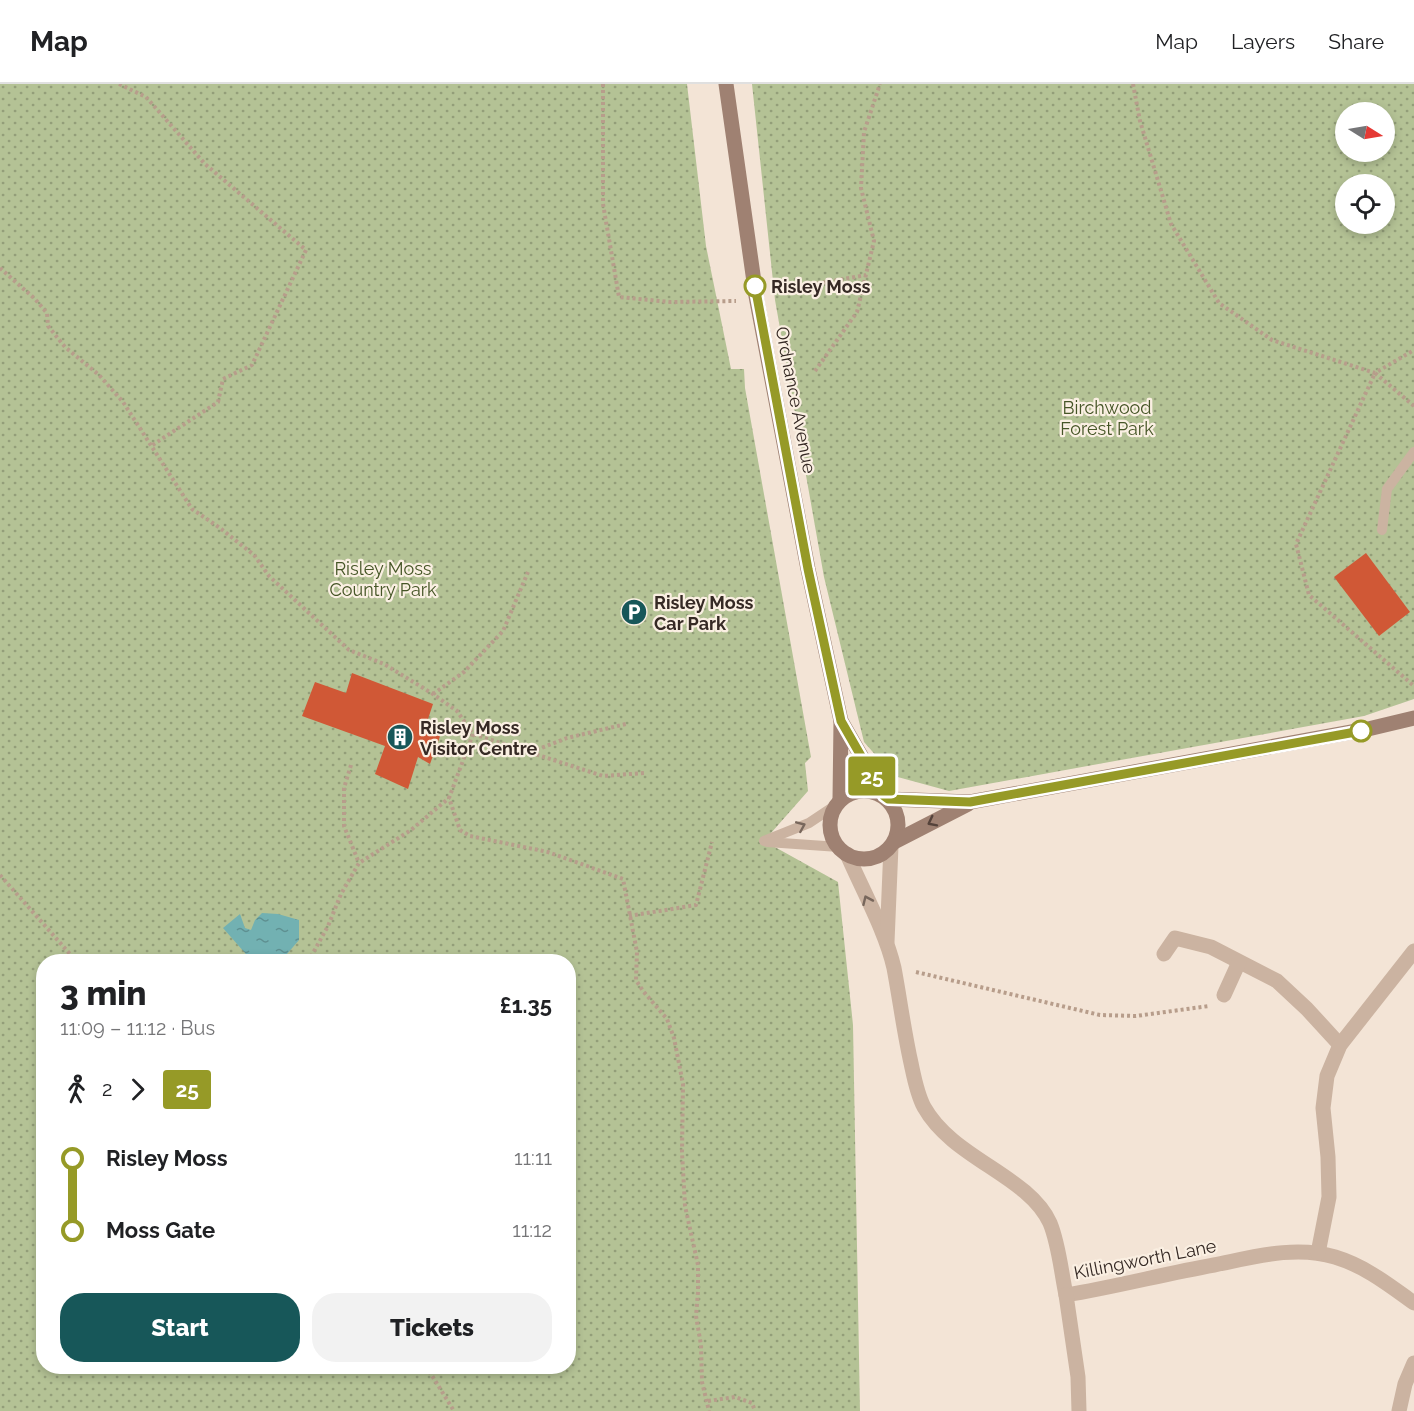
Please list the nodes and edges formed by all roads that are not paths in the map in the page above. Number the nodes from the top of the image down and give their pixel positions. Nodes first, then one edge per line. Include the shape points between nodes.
1 (726, 84) edge
2 (1414, 452) edge
3 (1382, 530) dead end
4 (1414, 718) edge
5 (841, 721) junction
6 (886, 798) junction
7 (970, 802) junction
8 (838, 803) junction
9 (892, 844) junction
10 (843, 851) junction
11 (887, 946) junction
12 (1414, 951) edge
13 (1164, 954) dead end
14 (1239, 962) junction
15 (1224, 995) road end
16 (1341, 1045) junction
17 (1318, 1253) junction
18 (1066, 1295) junction
19 (1414, 1303) edge
20 (1414, 1363) edge
21 (1079, 1411) edge
22 (1399, 1411) edge

1 - 5 street, Ordnance Avenue via 756,296
2 - 3 lane via 1387,489
4 - 7 street
5 - 6 street, Ordnance Avenue
5 - 8 street, Ordnance Avenue
6 - 7 street
6 - 8 street via 861,790 849,793
6 - 9 street via 898,819
7 -> 9 street
8 - 10 street via 830,827 832,838
10 -> 8 lane via 764,842 809,823
9 - 10 street via 875,857 856,858
9 - 11 street, Killingworth Lane
11 -> 10 street, Killingworth Lane
11 - 18 street, Killingworth Lane via 922,1104 935,1125 957,1146 1020,1188 1036,1204 1049,1222
12 - 16 street
13 - 14 street via 1175,938 1211,947
14 - 15 street
14 - 16 street via 1277,981
16 - 17 street via 1327,1076 1323,1108 1329,1197
17 - 18 street, Killingworth Lane via 1286,1252
17 - 19 street, Killingworth Lane via 1374,1274
18 - 21 street
20 - 22 street

